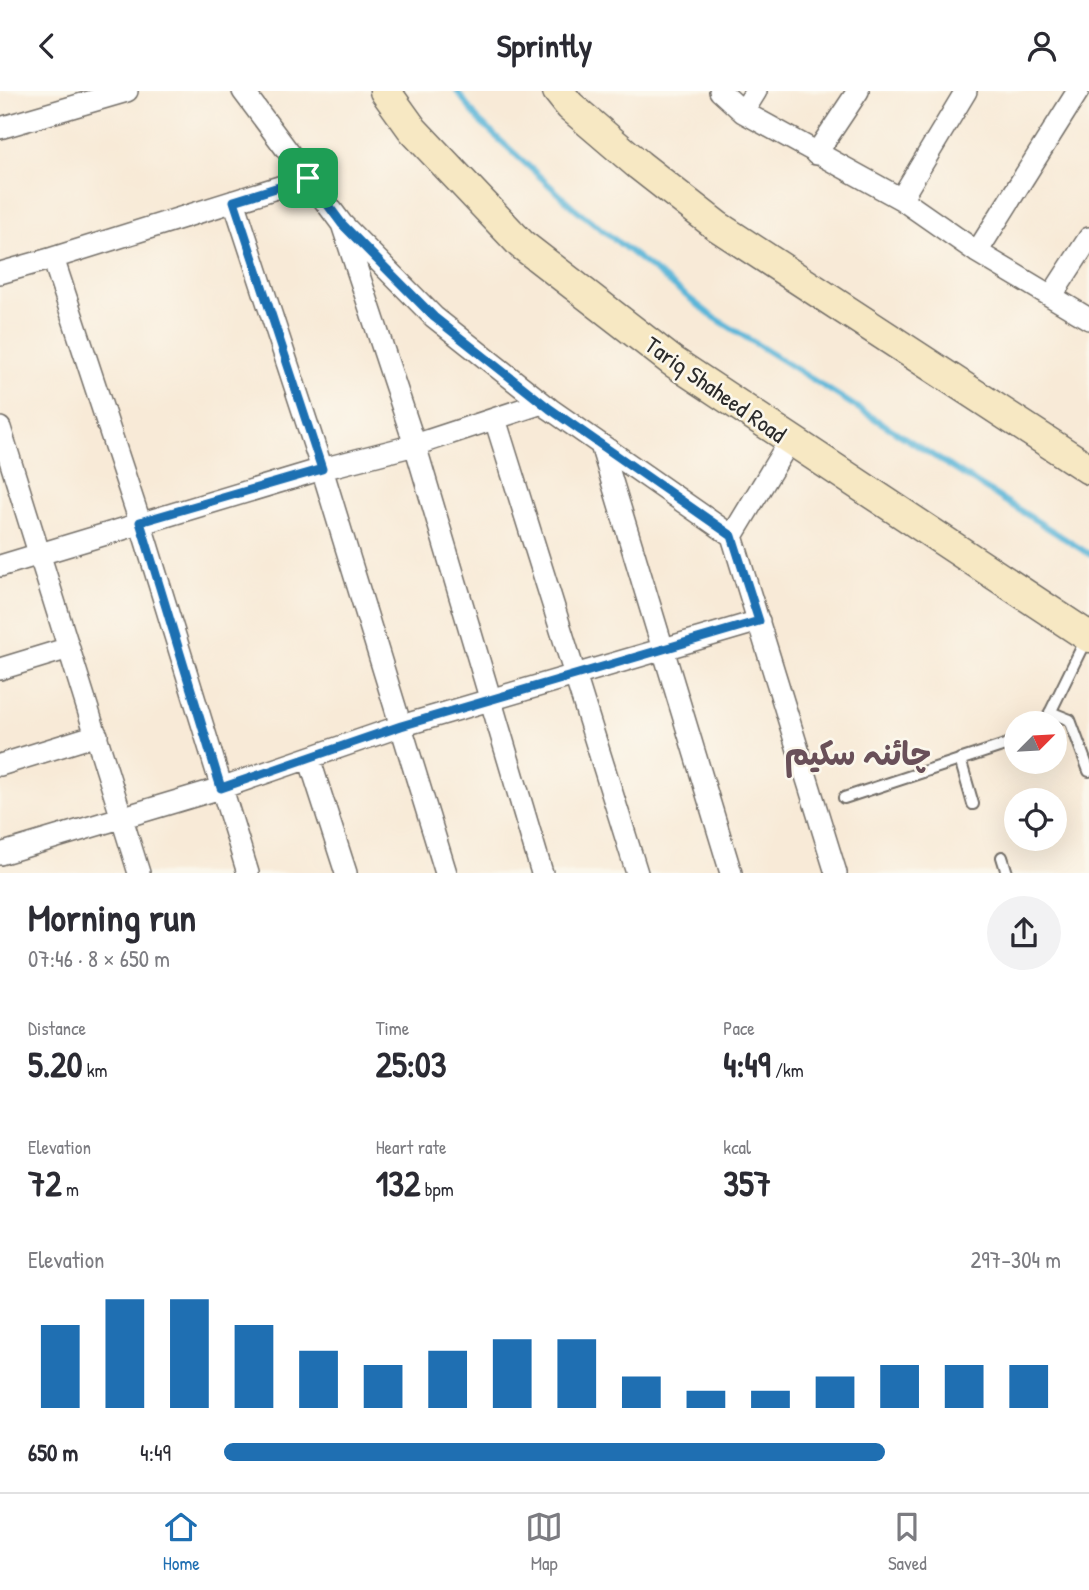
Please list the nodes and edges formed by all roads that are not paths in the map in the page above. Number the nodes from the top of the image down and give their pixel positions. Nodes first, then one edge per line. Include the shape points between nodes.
1 (127, 91) edge
2 (243, 91) edge
3 (385, 91) edge
4 (558, 91) edge
5 (720, 91) edge
6 (756, 91) edge
7 (858, 91) edge
8 (966, 91) edge
9 (1078, 91) edge
10 (87, 96) edge
11 (743, 112) junction
12 (0, 128) edge
13 (816, 154) junction
14 (308, 178) junction
15 (901, 199) junction
16 (234, 201) junction
17 (342, 224) junction
18 (1089, 238) edge
19 (977, 252) junction
20 (54, 258) junction
21 (0, 273) edge
22 (1052, 295) junction
23 (1089, 319) edge
24 (542, 404) junction
25 (495, 419) junction
26 (0, 428) edge
27 (790, 440) junction
28 (415, 445) junction
29 (601, 445) junction
30 (5, 461) edge
31 (1089, 468) edge
32 (322, 469) junction
33 (140, 522) junction
34 (732, 536) junction
35 (40, 556) junction
36 (0, 566) edge
37 (759, 621) junction
38 (1088, 637) edge
39 (69, 648) junction
40 (664, 649) junction
41 (0, 669) edge
42 (575, 675) junction
43 (491, 699) junction
44 (1050, 711) edge
45 (1068, 720) edge
46 (401, 726) junction
47 (97, 734) junction
48 (1004, 745) edge
49 (309, 758) junction
50 (960, 759) junction
51 (0, 765) edge
52 (1089, 771) edge
53 (221, 788) junction
54 (844, 798) dead end
55 (973, 803) dead end
56 (122, 818) junction
57 (0, 854) edge
58 (1002, 857) dead end
59 (139, 873) edge
60 (248, 873) edge
61 (346, 873) edge
62 (446, 873) edge
63 (542, 873) edge
64 (637, 873) edge
65 (731, 873) edge
66 (836, 873) edge
67 (1006, 873) edge

1 - 10 street
2 - 14 street
3 - 27 main road, Tariq Shaheed Road via 413,130 521,244 673,361
4 - 31 main road via 639,165 717,226
5 - 11 street
6 - 11 street
7 - 13 street
8 - 15 street
9 - 19 street
10 - 12 street
11 - 13 street
13 - 15 street
14 - 16 street
14 - 17 street
15 - 19 street
16 - 20 street
16 - 32 street
17 - 24 street via 434,317
17 - 28 street
18 - 22 street
19 - 22 street
20 - 21 street
20 - 33 street
22 - 23 street
24 - 25 street
24 - 29 street
25 - 28 street
25 - 42 street
26 - 30 street
27 - 34 street
27 - 38 main road, Tariq Shaheed Road
28 - 32 street
28 - 43 street
29 - 34 street
29 - 40 street
30 - 35 street
32 - 33 street
32 - 46 street
33 - 35 street
33 - 53 street
34 - 37 street
35 - 36 street
35 - 39 street
37 - 40 street
37 - 66 street
38 - 44 lane
39 - 41 street
39 - 47 street
40 - 42 street
40 - 65 street
42 - 43 street
42 - 64 street
43 - 46 street
43 - 63 street
45 - 52 lane
46 - 49 street
46 - 62 street
47 - 51 street
47 - 56 street
48 - 50 lane
49 - 53 street
49 - 61 street
50 - 54 lane
50 - 55 lane
53 - 56 street
53 - 60 street
56 - 57 street
56 - 59 street
58 - 67 lane

